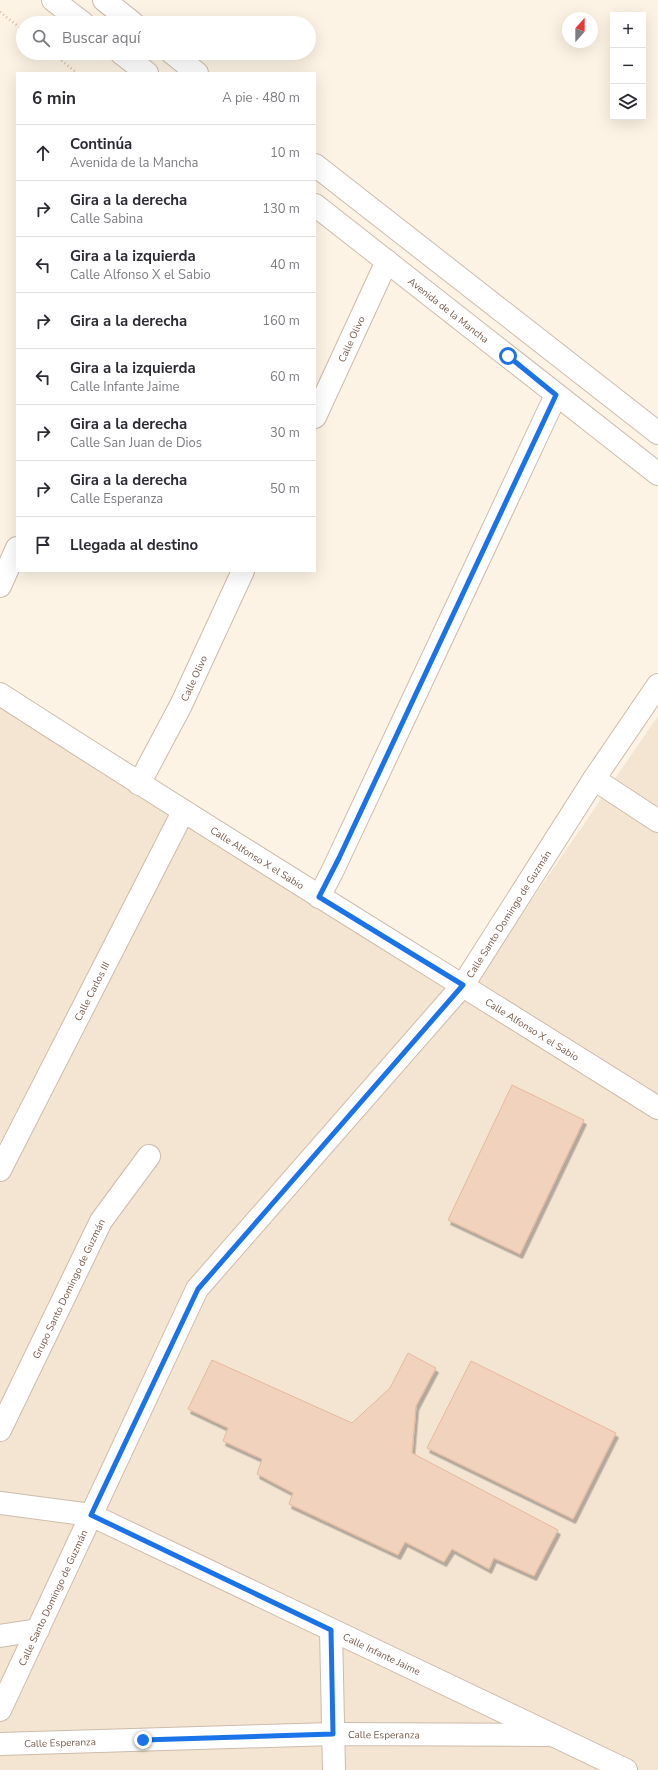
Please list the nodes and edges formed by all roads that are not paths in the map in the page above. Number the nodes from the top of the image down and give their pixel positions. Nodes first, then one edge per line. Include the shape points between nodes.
1 (53, 0) edge
2 (104, 0) edge
3 (74, 16) edge
4 (124, 16) edge
5 (130, 60) edge
6 (181, 60) edge
7 (146, 72) edge
8 (196, 72) edge
9 (316, 166) edge
10 (316, 206) edge
11 (387, 261) junction
12 (556, 395) junction
13 (316, 415) edge
14 (658, 433) edge
15 (658, 474) edge
16 (16, 550) edge
17 (243, 572) edge
18 (0, 586) edge
19 (658, 685) edge
20 (0, 694) edge
21 (594, 779) junction
22 (139, 784) junction
23 (183, 812) junction
24 (658, 821) edge
25 (319, 897) junction
26 (463, 985) junction
27 (658, 1108) edge
28 (149, 1156) dead end
29 (0, 1170) edge
30 (0, 1430) edge
31 (0, 1503) edge
32 (91, 1515) junction
33 (38, 1630) junction
34 (331, 1630) junction
35 (0, 1636) edge
36 (0, 1710) edge
37 (333, 1734) junction
38 (552, 1735) junction
39 (0, 1744) edge
40 (334, 1770) edge
41 (626, 1770) edge

1 - 3 street
2 - 4 street
5 - 7 street
6 - 8 street
9 - 14 street
10 - 11 street, Avenida de la Mancha
11 - 12 street, Avenida de la Mancha
11 - 13 street, Calle Olivo
12 - 15 street, Avenida de la Mancha
12 - 25 street
16 - 18 street
17 - 22 street, Calle Olivo via 181,705
19 - 21 street, Calle Santo Domingo de Guzmán
20 - 22 street, Calle Alfonso X el Sabio
21 - 24 street
21 - 26 street, Calle Santo Domingo de Guzmán
22 - 23 street, Calle Alfonso X el Sabio
23 - 25 street, Calle Alfonso X el Sabio
23 - 29 street, Calle Carlos III
25 - 26 street, Calle Alfonso X el Sabio
26 - 27 street, Calle Alfonso X el Sabio
26 - 32 street, Calle Santo Domingo de Guzmán via 198,1289
28 - 30 street, Grupo Santo Domingo de Guzmán via 101,1221
31 - 32 street, Calle Infante Jaime
32 - 33 street, Calle Santo Domingo de Guzmán
32 - 34 street, Calle Infante Jaime
33 - 35 street
33 - 36 street, Calle Santo Domingo de Guzmán
34 - 37 street
34 - 38 street, Calle Infante Jaime
37 - 38 street, Calle Esperanza
37 - 39 street, Calle Esperanza
37 - 40 street
38 - 41 street, Calle Infante Jaime

